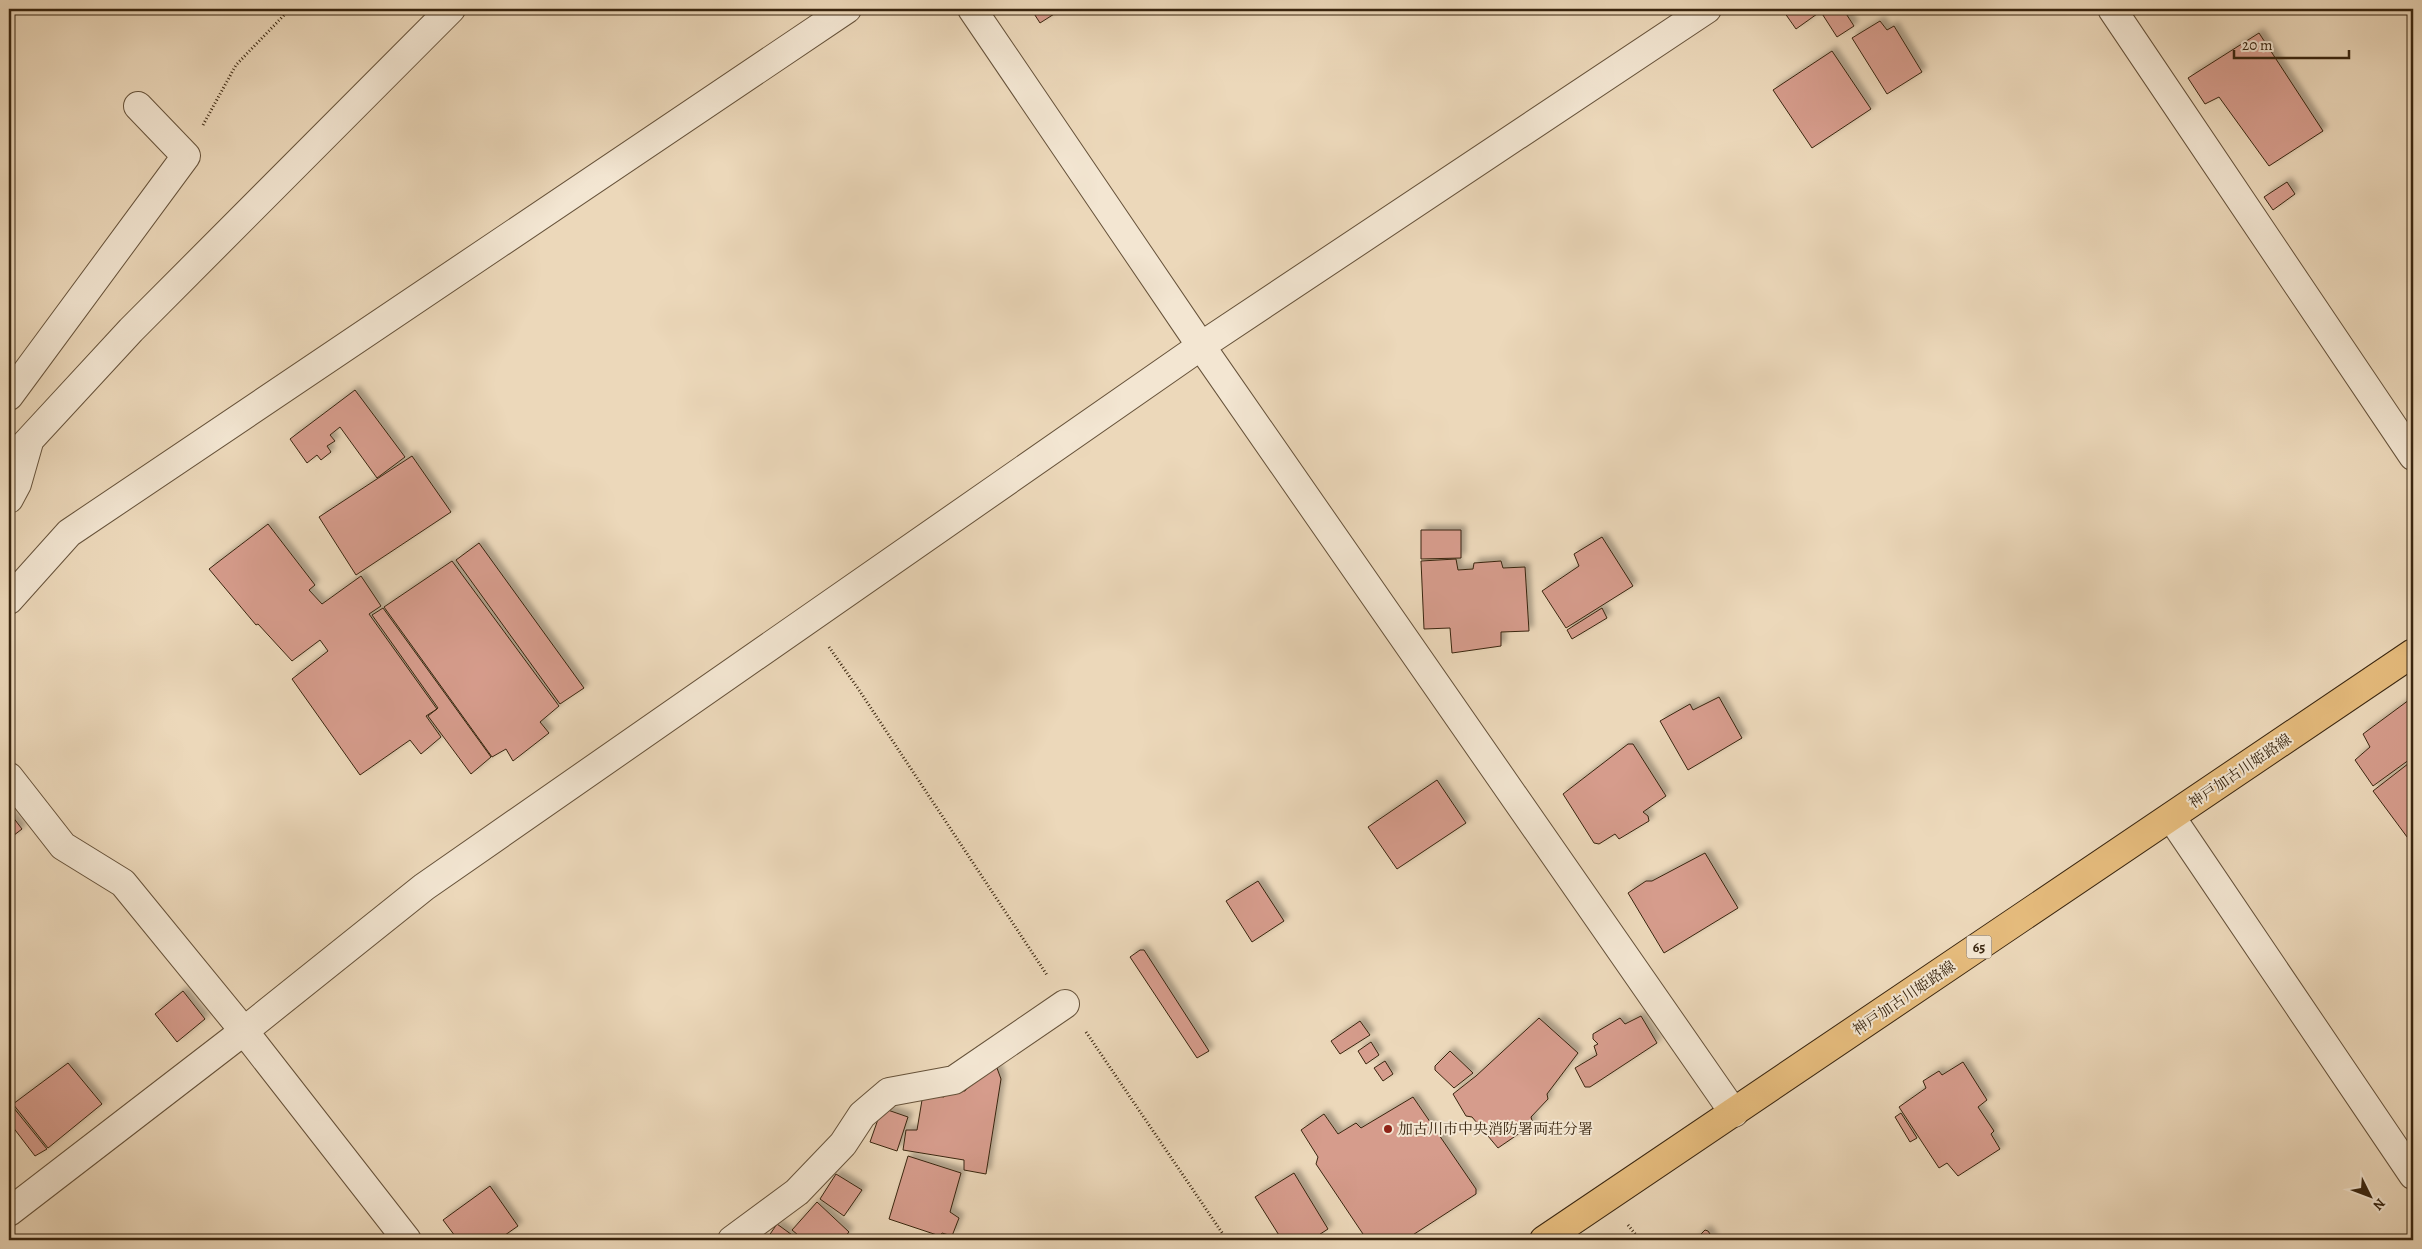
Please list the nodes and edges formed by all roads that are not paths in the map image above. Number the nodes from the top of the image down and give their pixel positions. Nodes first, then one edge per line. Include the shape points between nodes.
1 (450, 9) edge
2 (847, 9) edge
3 (972, 9) edge
4 (1707, 9) edge
5 (2112, 9) edge
6 (138, 106) dead end
7 (1201, 346) junction
8 (9, 396) edge
9 (29, 440) junction
10 (2413, 456) edge
11 (9, 462) edge
12 (9, 499) edge
13 (9, 600) edge
14 (2413, 654) edge
15 (9, 777) edge
16 (2172, 817) junction
17 (1065, 1004) road end
18 (244, 1031) junction
19 (1734, 1113) junction
20 (2413, 1175) edge
21 (9, 1212) edge
22 (407, 1240) edge
23 (732, 1240) edge
24 (1544, 1240) edge

1 - 9 street via 131,330
2 - 13 street via 69,533
3 - 7 street
4 - 7 street
5 - 10 street
6 - 8 street via 186,156
7 - 18 street via 424,887
7 - 19 street
9 - 11 street
9 - 12 street via 17,484
14 - 16 main road, 神戸加古川姫路線 / 65
15 - 18 street via 63,846 123,883
16 - 19 main road, 神戸加古川姫路線 / 65
16 - 20 street
17 - 23 street via 954,1080 889,1092 862,1115 843,1144 797,1192
18 - 21 street
18 - 22 street
19 - 24 main road, 神戸加古川姫路線 / 65

